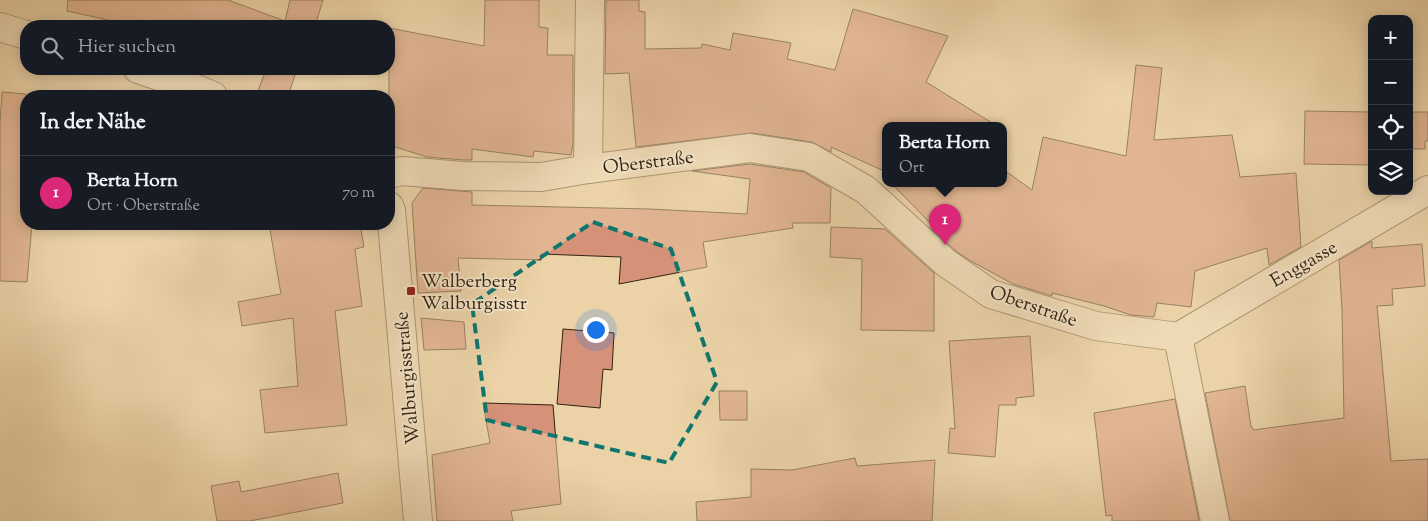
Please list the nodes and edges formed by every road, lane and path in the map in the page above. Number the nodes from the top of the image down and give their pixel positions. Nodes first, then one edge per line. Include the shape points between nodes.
1 (590, 0) edge
2 (0, 27) edge
3 (20, 33) edge
4 (156, 75) edge
5 (199, 90) edge
6 (588, 169) junction
7 (395, 173) edge
8 (1428, 190) edge
9 (393, 230) edge
10 (1178, 337) junction
11 (418, 521) edge
12 (1215, 521) edge

1 - 6 street
2 - 3 street
4 - 5 street
6 - 7 street, Oberstraße via 541,177
6 - 10 street, Oberstraße via 750,148 808,158 866,190 946,263 991,294 1096,326
8 - 10 street, Enggasse
9 - 11 street, Walburgisstraße
10 - 12 street

